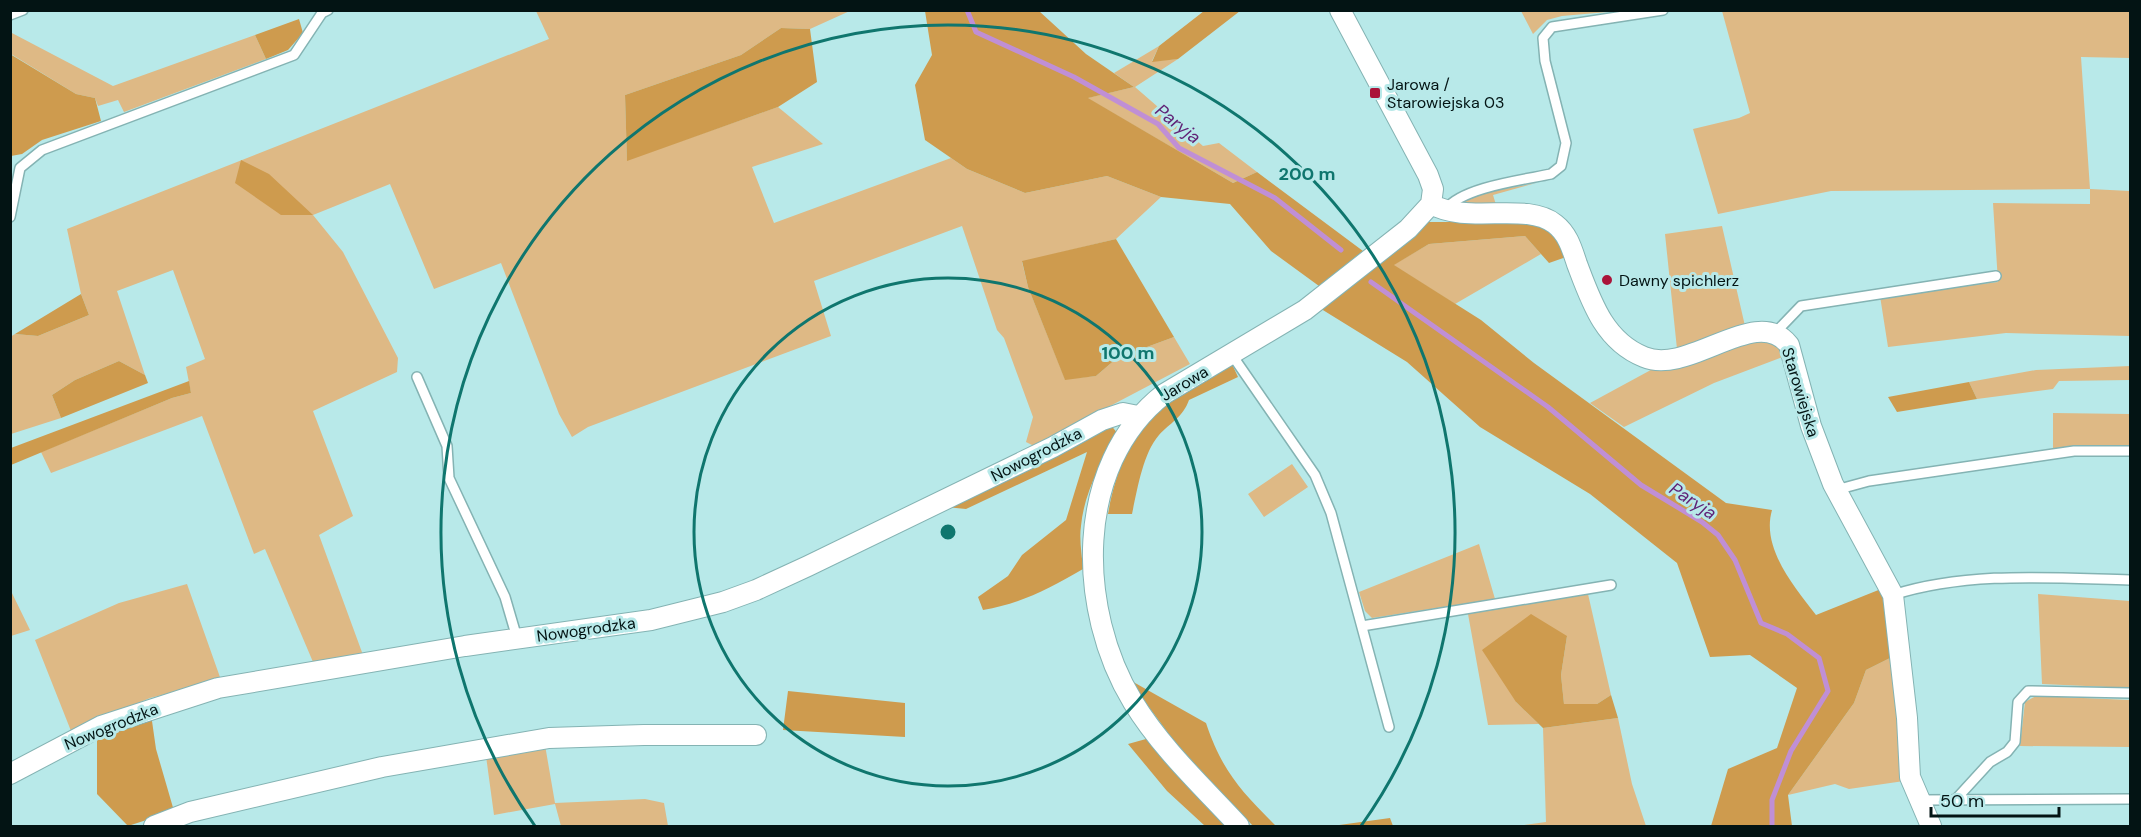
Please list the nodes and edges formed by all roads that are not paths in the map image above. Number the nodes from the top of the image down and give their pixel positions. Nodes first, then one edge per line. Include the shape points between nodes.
1 (23, 10) edge
2 (328, 10) edge
3 (1340, 10) edge
4 (1662, 10) edge
5 (10, 15) edge
6 (1438, 207) junction
7 (10, 217) edge
8 (1996, 276) dead end
9 (1775, 333) junction
10 (1232, 355) junction
11 (417, 377) dead end
12 (1138, 416) junction
13 (2130, 451) edge
14 (1836, 490) junction
15 (2130, 580) edge
16 (1611, 585) dead end
17 (1893, 595) junction
18 (1362, 626) junction
19 (518, 638) junction
20 (2130, 693) edge
21 (1389, 728) dead end
22 (756, 735) dead end
23 (10, 774) edge
24 (1957, 798) junction
25 (2130, 799) edge
26 (1919, 800) junction
27 (154, 826) edge
28 (1239, 826) edge
29 (1931, 826) edge

1 - 5 lane
2 - 7 lane via 322,13 294,56 42,150 20,168
3 - 6 street via 1428,175
4 - 6 lane via 1552,27 1543,38 1566,143 1561,166 1551,174 1467,194
6 - 9 street, Starowiejska via 1531,214 1555,224 1572,247 1602,321 1616,339 1646,358 1680,358 1754,332
6 - 10 street, Jarowa via 1328,294
8 - 9 lane via 1801,306
9 - 14 street, Starowiejska via 1789,345 1811,426
10 - 12 street, Jarowa via 1164,394
10 - 18 lane via 1315,475 1331,513
11 - 19 lane via 447,446 449,478 505,597
12 - 19 street, Nowogrodzka via 1123,413 1102,420 756,590 651,620
12 - 28 street, Jarowa via 1102,489 1093,524 1094,566 1107,647 1116,671 1145,720
13 - 14 lane via 2074,451 1869,481
14 - 17 street, Starowiejska
15 - 17 lane via 1995,579 1916,588
16 - 18 lane
17 - 26 street, Starowiejska via 1910,777
18 - 21 lane
19 - 23 street, Nowogrodzka via 218,688 101,726
20 - 24 lane via 2028,691 2018,702 2015,742
22 - 27 street via 549,738 382,766 190,812
24 - 25 lane
24 - 26 lane
26 - 29 street, Starowiejska

